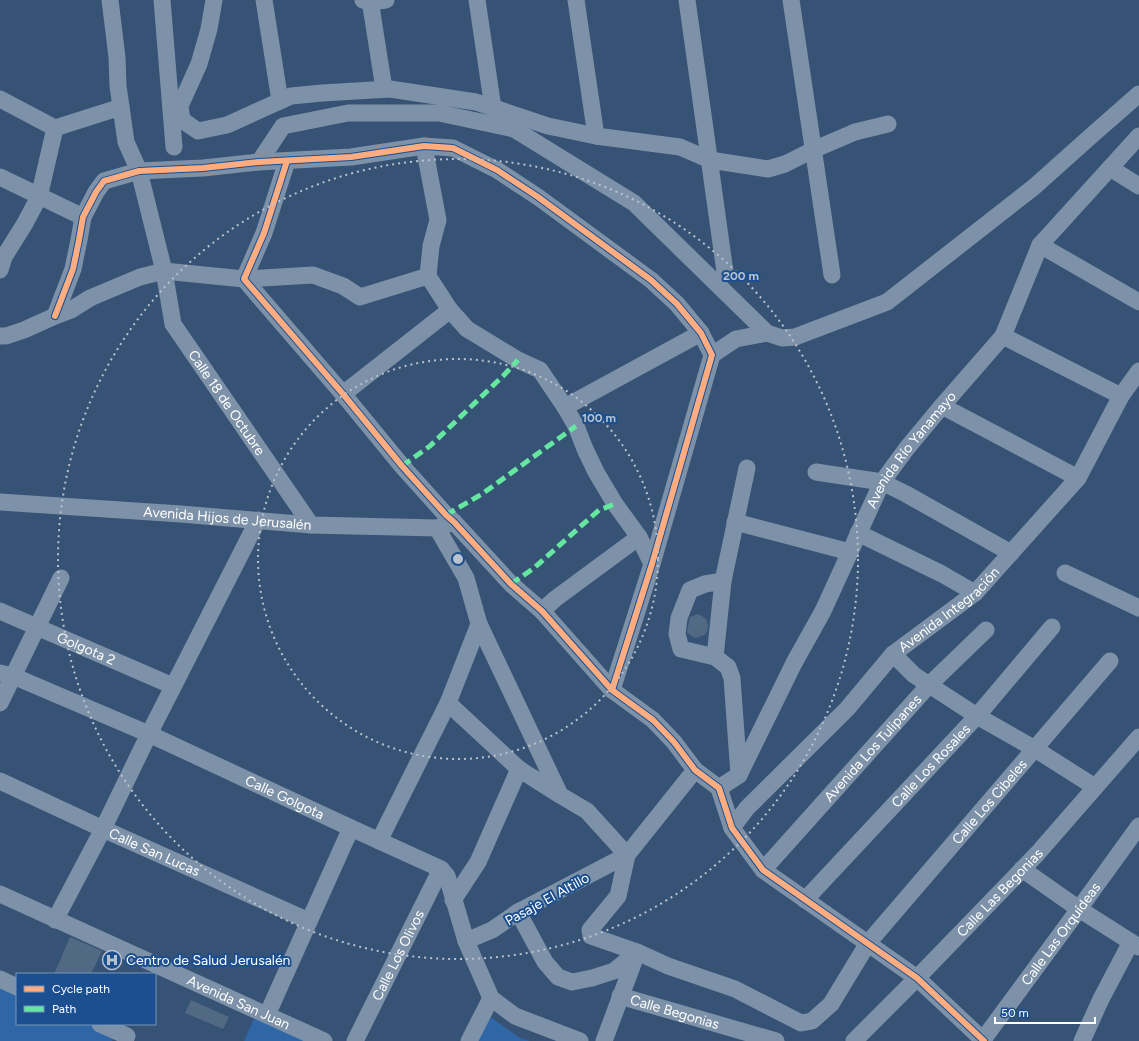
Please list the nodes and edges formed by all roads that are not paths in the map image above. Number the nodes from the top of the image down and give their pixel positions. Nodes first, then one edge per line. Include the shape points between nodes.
1 (110, 0) edge
2 (162, 0) edge
3 (214, 0) edge
4 (264, 0) edge
5 (372, 0) edge
6 (477, 0) edge
7 (576, 0) edge
8 (687, 0) edge
9 (791, 0) edge
10 (384, 90) junction
11 (1139, 94) edge
12 (0, 99) edge
13 (280, 100) junction
14 (121, 107) junction
15 (493, 108) junction
16 (888, 124) dead end
17 (55, 128) junction
18 (596, 136) junction
19 (1139, 136) edge
20 (424, 146) junction
21 (174, 147) dead end
22 (813, 150) junction
23 (710, 160) junction
24 (287, 161) junction
25 (259, 162) junction
26 (1110, 168) junction
27 (139, 171) junction
28 (0, 177) edge
29 (1139, 186) edge
30 (39, 197) junction
31 (83, 217) junction
32 (1040, 246) junction
33 (1, 261) edge
34 (164, 271) junction
35 (725, 272) dead end
36 (832, 275) dead end
37 (428, 276) junction
38 (244, 279) junction
39 (1139, 302) edge
40 (450, 310) junction
41 (55, 316) junction
42 (702, 333) junction
43 (767, 333) junction
44 (0, 336) edge
45 (1003, 336) junction
46 (712, 355) junction
47 (1139, 371) edge
48 (342, 394) junction
49 (1121, 396) junction
50 (942, 406) junction
51 (565, 407) junction
52 (747, 468) dead end
53 (816, 472) dead end
54 (1078, 478) junction
55 (882, 482) junction
56 (0, 502) edge
57 (258, 520) junction
58 (454, 522) junction
59 (735, 522) junction
60 (311, 525) junction
61 (437, 528) junction
62 (858, 533) junction
63 (639, 537) junction
64 (850, 552) junction
65 (1011, 553) junction
66 (652, 564) junction
67 (1065, 573) dead end
68 (62, 578) dead end
69 (723, 581) junction
70 (975, 593) junction
71 (1138, 604) edge
72 (0, 611) edge
73 (542, 611) junction
74 (480, 624) junction
75 (37, 626) junction
76 (1052, 627) dead end
77 (986, 630) dead end
78 (893, 654) junction
79 (715, 657) junction
80 (1110, 661) dead end
81 (7, 674) edge
82 (929, 685) junction
83 (173, 686) junction
84 (612, 690) junction
85 (0, 703) edge
86 (448, 703) junction
87 (977, 716) junction
88 (149, 734) junction
89 (1139, 737) edge
90 (1035, 749) junction
91 (519, 769) junction
92 (695, 770) junction
93 (739, 775) junction
94 (0, 781) edge
95 (1095, 787) junction
96 (719, 788) junction
97 (560, 795) junction
98 (1139, 826) edge
99 (351, 828) junction
100 (732, 828) junction
101 (103, 829) junction
102 (379, 841) junction
103 (627, 855) junction
104 (441, 869) junction
105 (1022, 869) junction
106 (763, 870) junction
107 (0, 894) edge
108 (453, 900) junction
109 (805, 900) junction
110 (1079, 909) junction
111 (518, 912) junction
112 (55, 920) junction
113 (309, 921) junction
114 (466, 941) junction
115 (868, 943) junction
116 (1135, 944) edge
117 (638, 952) junction
118 (157, 971) edge
119 (917, 978) junction
120 (0, 979) edge
121 (16, 987) edge
122 (620, 996) junction
123 (491, 998) junction
124 (267, 1015) junction
125 (103, 1025) edge
126 (129, 1034) edge
127 (570, 1039) edge
128 (324, 1041) edge
129 (356, 1041) edge
130 (469, 1041) edge
131 (604, 1041) edge
132 (776, 1041) edge
133 (854, 1041) edge
134 (983, 1041) edge
135 (1082, 1041) edge

1 - 14 street, Calle 18 de Octubre
2 - 21 street
3 - 13 street via 199,64 180,106 182,120 198,131 227,125
4 - 13 street
5 - 10 street
6 - 15 street
7 - 18 street
8 - 23 street
9 - 22 street
10 - 13 street via 307,94
10 - 15 street via 476,102
11 - 43 street via 1034,187 886,302 795,336 782,338
12 - 17 street
14 - 17 street
14 - 27 street, Calle 18 de Octubre via 126,142
15 - 18 street via 548,126
16 - 22 street via 855,132
17 - 30 street
18 - 23 street via 680,147
19 - 26 street, Avenida Río Yanamayo
20 - 24 street via 351,157
20 - 37 street via 438,220 431,246
20 - 42 street via 453,148 497,170 538,197 651,280 677,304
22 - 23 street via 785,164 768,169
22 - 36 street
23 - 35 street
24 - 25 street
24 - 38 street via 264,233
25 - 27 street
25 - 43 street via 283,126 348,113 439,113 514,129 634,203
26 - 29 street
26 - 32 street, Avenida Río Yanamayo
27 - 31 street via 104,181
27 - 34 street, Calle 18 de Octubre
28 - 30 street
30 - 31 street
30 - 33 street
31 - 41 street via 73,269
32 - 39 street
32 - 45 street, Avenida Río Yanamayo
34 - 38 street
34 - 41 street via 140,277
34 - 60 street, Calle 18 de Octubre via 173,324
37 - 38 street via 360,296 343,286 313,275
37 - 40 street
38 - 48 street
40 - 48 street
40 - 51 street via 468,330 540,370
41 - 44 street via 24,330
42 - 46 street
42 - 51 street
43 - 46 street via 736,339
45 - 49 street
45 - 50 street, Avenida Río Yanamayo
46 - 66 street
47 - 49 street, Avenida Integración
48 - 58 street via 402,466
49 - 54 street, Avenida Integración
50 - 54 street
50 - 55 street, Avenida Río Yanamayo
51 - 63 street via 596,472
52 - 59 street
53 - 55 street
54 - 65 street, Avenida Integración
55 - 62 street, Avenida Río Yanamayo
55 - 65 street
56 - 57 street, Avenida Hijos de Jerusalén
57 - 60 street, Avenida Hijos de Jerusalén
57 - 83 street
58 - 61 street, Avenida Hijos de Jerusalén
58 - 73 street via 511,584
59 - 64 street
59 - 69 street
60 - 61 street, Avenida Hijos de Jerusalén
61 - 74 street via 466,578
62 - 64 street, Avenida Río Yanamayo
62 - 70 street
63 - 66 street
63 - 73 street
64 - 93 street, Avenida Río Yanamayo
65 - 70 street, Avenida Integración
66 - 84 street
67 - 71 street
68 - 75 street
69 - 79 street
69 - 79 street via 690,590 679,618 677,634 681,649
70 - 78 street, Avenida Integración
72 - 75 street, Golgota 2
73 - 84 street
74 - 86 street
74 - 97 street
75 - 81 street
75 - 83 street, Golgota 2
76 - 87 street, Calle Los Rosales
77 - 82 street, Avenida Los Tulipanes
78 - 82 street via 914,675
78 - 100 street, Avenida Integración via 847,709 747,808
79 - 93 street via 728,667 732,678
80 - 90 street, Calle Los Cibeles
81 - 85 street
81 - 88 street, Calle Golgota
82 - 87 street
82 - 106 street, Avenida Los Tulipanes
83 - 88 street
84 - 92 street via 653,720
86 - 91 street
86 - 102 street
87 - 90 street
87 - 109 street, Calle Los Rosales
88 - 99 street, Calle Golgota
88 - 101 street
89 - 95 street, Calle Las Begonias
90 - 95 street
90 - 115 street, Calle Los Cibeles
91 - 97 street
91 - 108 street via 478,862
92 - 96 street
92 - 103 street
93 - 96 street
94 - 101 street, Calle San Lucas
95 - 105 street, Calle Las Begonias
96 - 100 street
97 - 103 street via 587,811
98 - 110 street, Calle Las Orquídeas
99 - 102 street, Calle Golgota
99 - 113 street
100 - 106 street
101 - 112 street
101 - 113 street, Calle San Lucas
102 - 104 street, Calle Golgota
103 - 111 street, Pasaje El Altillo
103 - 117 street, Calle Los Cibeles via 618,896 590,930 591,936
104 - 108 street via 447,876
104 - 129 street, Calle Los Olivos
105 - 110 street
105 - 119 street, Calle Las Begonias
106 - 109 street
107 - 112 street, Avenida San Juan
108 - 114 street
109 - 115 street
110 - 116 street
110 - 134 street, Calle Las Orquídeas
111 - 114 street, Pasaje El Altillo via 492,930
111 - 117 street via 545,962 558,976 572,982 614,971
112 - 118 street, Avenida San Juan
113 - 124 street
114 - 123 street
115 - 117 street, Calle Los Cibeles via 831,1004 812,1021 800,1023 736,989 668,966
115 - 119 street
116 - 135 street via 1101,999
117 - 122 street
118 - 124 street, Avenida San Juan
119 - 133 street, Calle Las Begonias
119 - 134 street
120 - 121 street
122 - 131 street
122 - 132 street, Calle Begonias
123 - 127 street via 515,1016
123 - 130 street
124 - 128 street, Avenida San Juan
125 - 126 street

